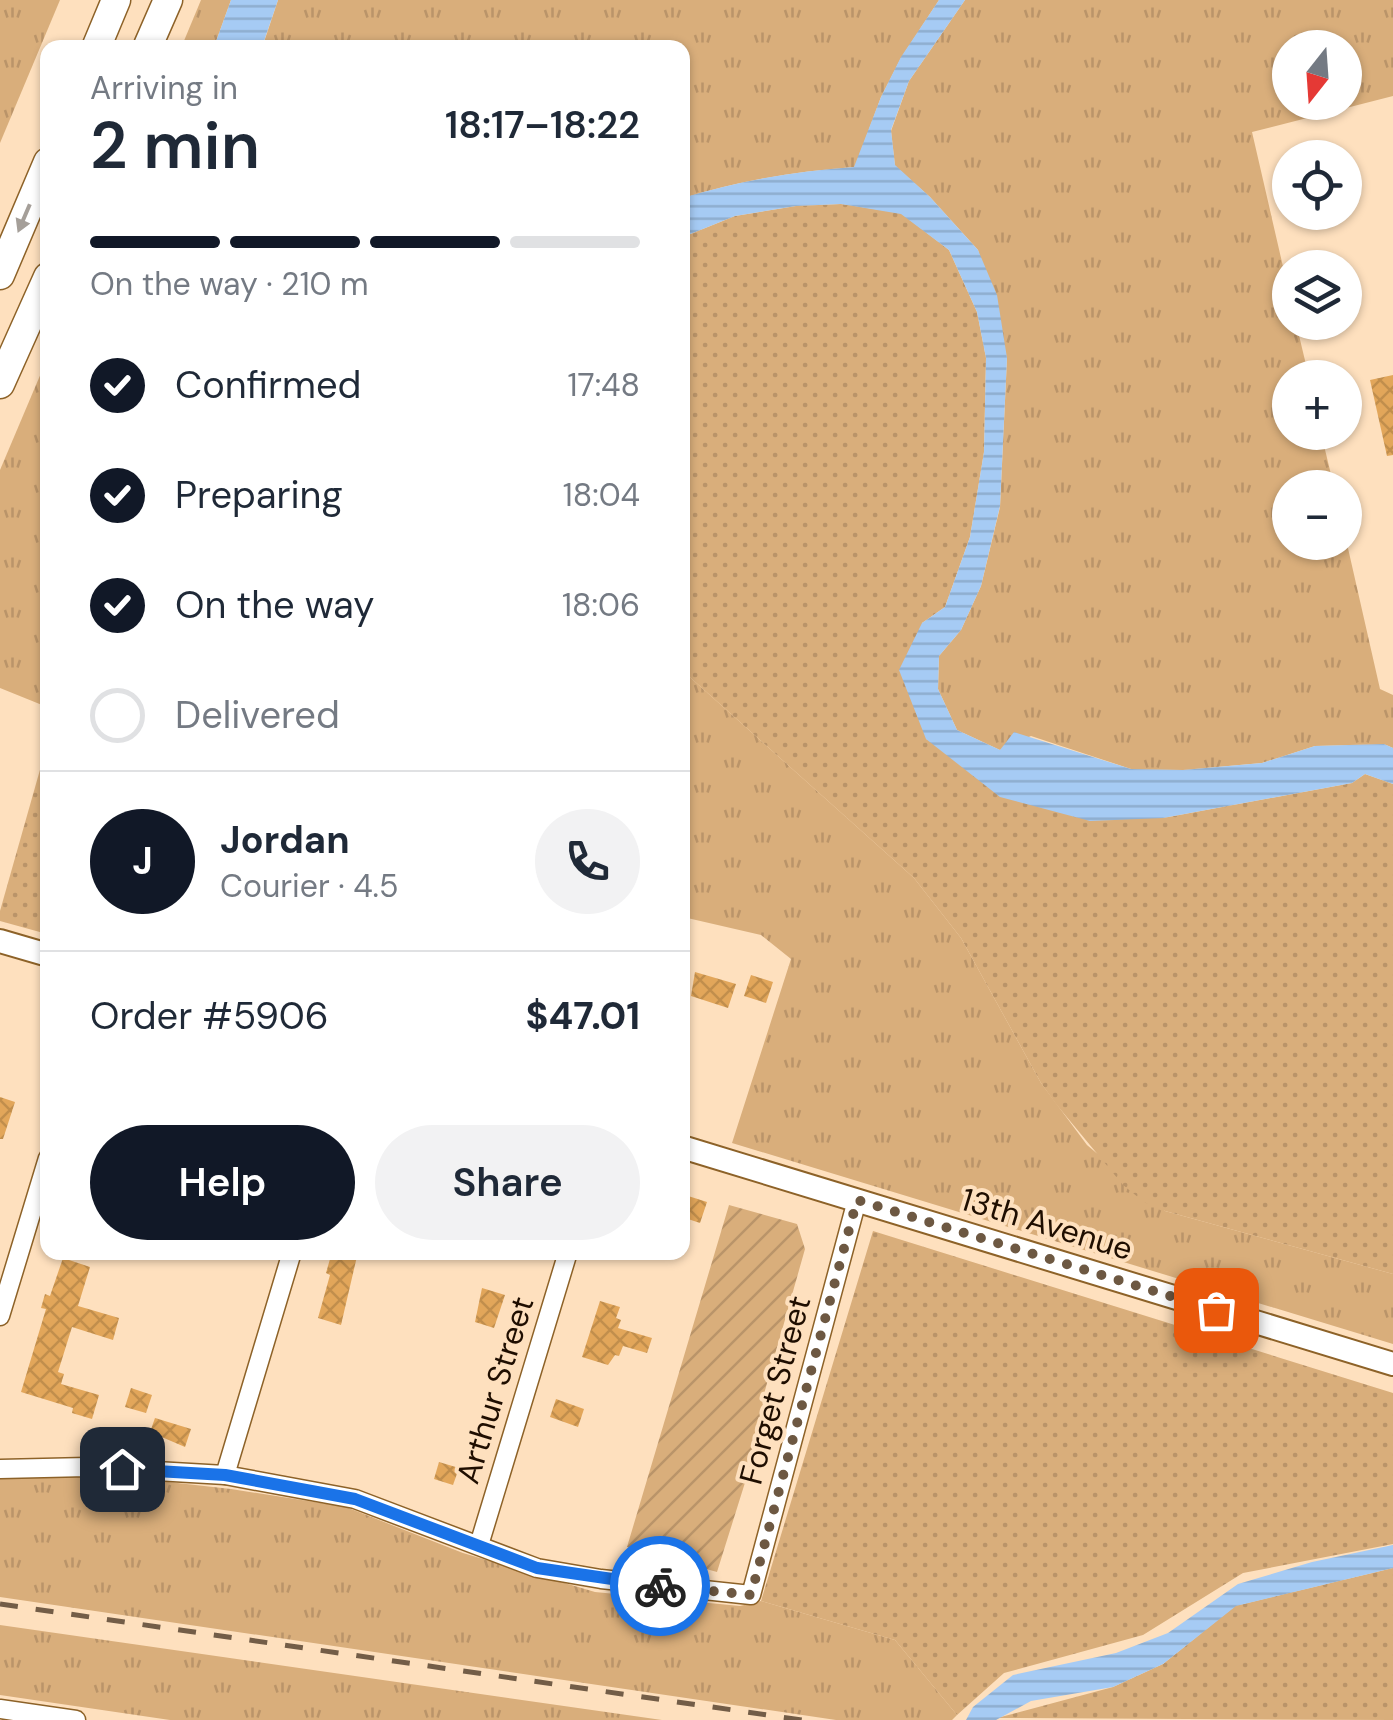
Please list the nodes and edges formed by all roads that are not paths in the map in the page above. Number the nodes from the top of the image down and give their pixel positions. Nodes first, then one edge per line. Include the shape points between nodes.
1 (116, 0) edge
2 (168, 0) edge
3 (99, 40) edge
4 (150, 40) edge
5 (40, 181) edge
6 (0, 275) edge
7 (40, 295) edge
8 (0, 384) edge
9 (0, 941) edge
10 (40, 953) edge
11 (690, 1149) edge
12 (40, 1184) edge
13 (857, 1200) junction
14 (290, 1260) edge
15 (566, 1260) edge
16 (0, 1316) edge
17 (1393, 1364) edge
18 (0, 1470) edge
19 (225, 1475) junction
20 (479, 1544) junction
21 (0, 1709) edge
22 (76, 1720) edge

1 - 3 main road
2 - 4 main road
5 -> 6 main road
7 - 8 main road
9 - 10 street
11 - 13 street, 13th Avenue
12 - 16 street
13 - 17 street, 13th Avenue
13 - 20 street, Forget Street via 751,1595 537,1568
14 - 19 street
15 - 20 street, Arthur Street
18 - 19 street
19 - 20 street via 355,1499
21 - 22 street

